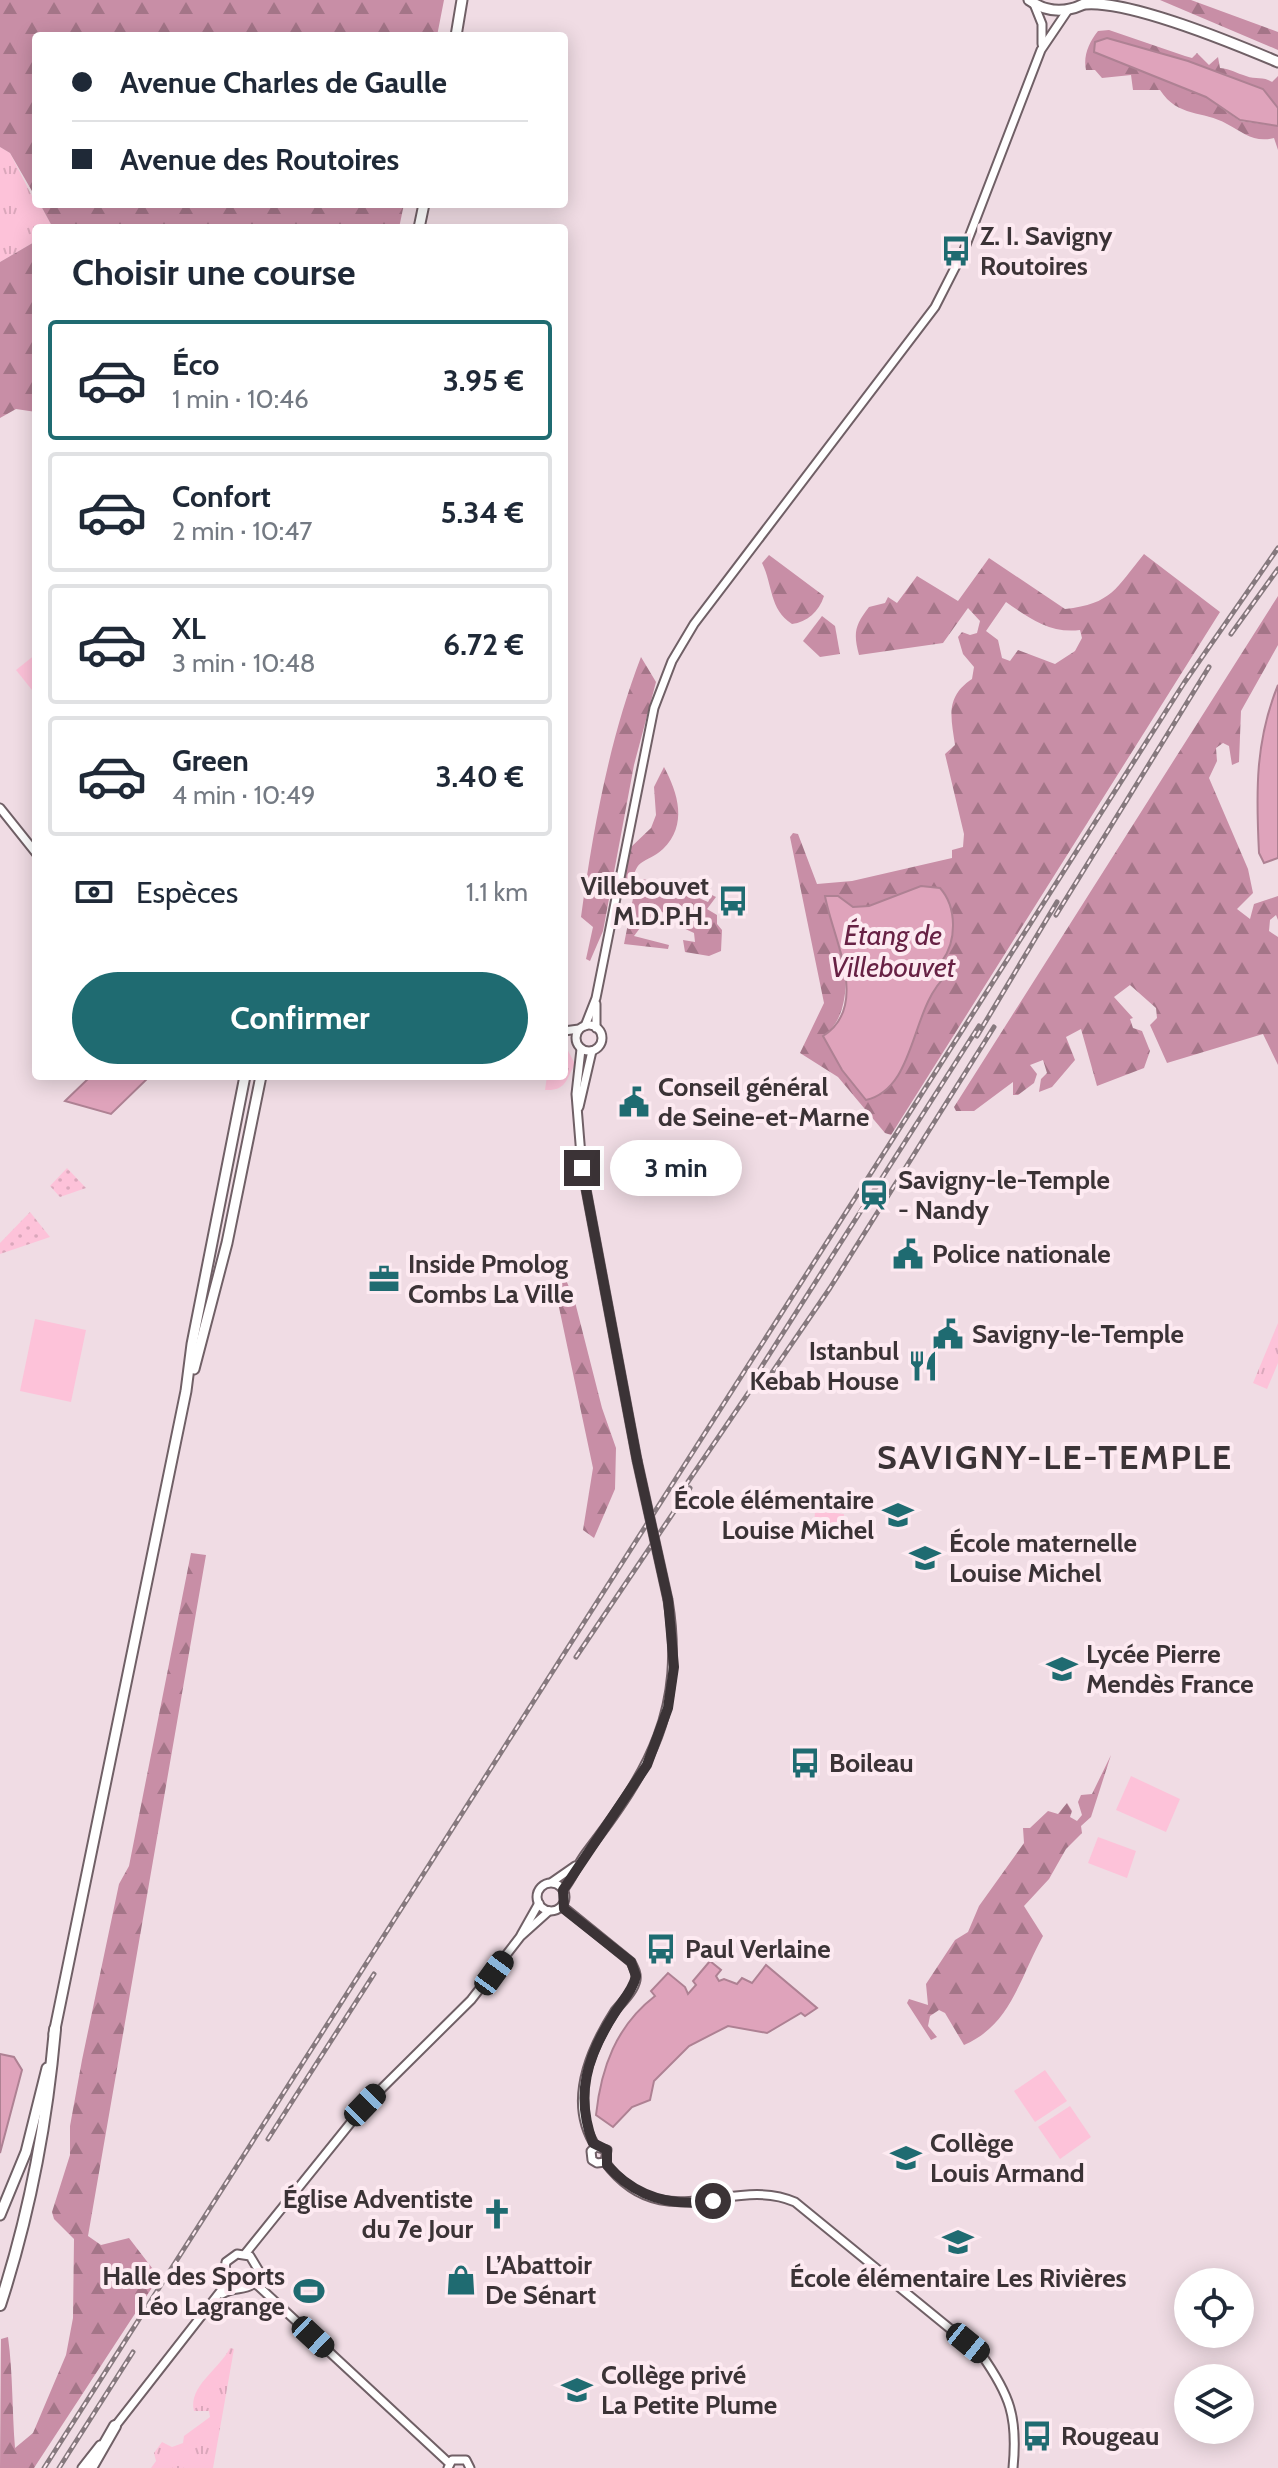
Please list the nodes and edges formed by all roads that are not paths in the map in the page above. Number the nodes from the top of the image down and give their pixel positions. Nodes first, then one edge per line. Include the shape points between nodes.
1 (462, 0) edge
2 (1133, 0) edge
3 (1032, 2) edge
4 (1088, 2) edge
5 (1143, 9) junction
6 (1068, 10) junction
7 (457, 32) edge
8 (1041, 50) junction
9 (1278, 62) edge
10 (0, 808) edge
11 (32, 848) edge
12 (596, 998) junction
13 (582, 1027) junction
14 (596, 1028) junction
15 (568, 1030) edge
16 (568, 1039) edge
17 (579, 1046) junction
18 (592, 1051) junction
19 (244, 1080) edge
20 (260, 1080) edge
21 (578, 1109) junction
22 (186, 1391) junction
23 (576, 1865) junction
24 (550, 1883) junction
25 (563, 1890) junction
26 (539, 1903) junction
27 (562, 1906) junction
28 (549, 1911) junction
29 (520, 1937) junction
30 (55, 2029) junction
31 (596, 2147) junction
32 (605, 2162) junction
33 (0, 2215) edge
34 (258, 2242) junction
35 (245, 2254) junction
36 (254, 2259) junction
37 (255, 2283) junction
38 (231, 2285) junction
39 (0, 2305) edge
40 (115, 2426) junction
41 (448, 2466) edge
42 (82, 2468) edge
43 (91, 2468) edge
44 (470, 2468) edge
45 (1013, 2468) edge

1 - 7 main road
2 - 5 main road
3 - 6 main road
3 - 8 street via 1042,24
4 - 5 main road via 1110,0
4 - 6 main road
5 - 9 main road
6 - 8 street
8 - 12 street via 964,250 935,307 694,624 672,661 648,732
10 - 11 street
12 - 13 street
12 - 14 street
13 - 14 street
13 - 15 street
13 - 17 street
14 - 18 street via 602,1041
16 - 17 street
17 - 18 street
17 - 21 street
18 - 21 street
19 - 22 main road
20 - 22 main road via 227,1243
21 - 23 street, bridge via 582,1168 668,1600 674,1667 661,1734 634,1789
22 - 30 main road
23 - 24 street
23 - 25 street
24 - 25 street
24 - 26 street via 539,1891
25 - 27 street
26 - 28 street
26 - 29 street
27 - 28 street
27 - 31 street via 631,1962 635,1972 633,1987 600,2037 587,2069 584,2113
28 - 29 street
29 - 34 street via 471,2000 346,2126
30 - 33 main road via 31,2135
30 - 39 highway via 51,2080 26,2211
31 - 32 street via 607,2150
31 - 32 street via 592,2160
32 - 45 street via 633,2187 667,2201 699,2203 771,2194 795,2202 981,2354 1013,2412
34 - 35 street
34 - 36 street
35 - 36 street
35 - 38 street via 226,2262 224,2276
36 - 37 street via 259,2271
37 - 38 street via 246,2289
37 - 41 street
38 - 40 street
40 - 42 street
40 - 43 highway
41 - 44 street via 462,2459

